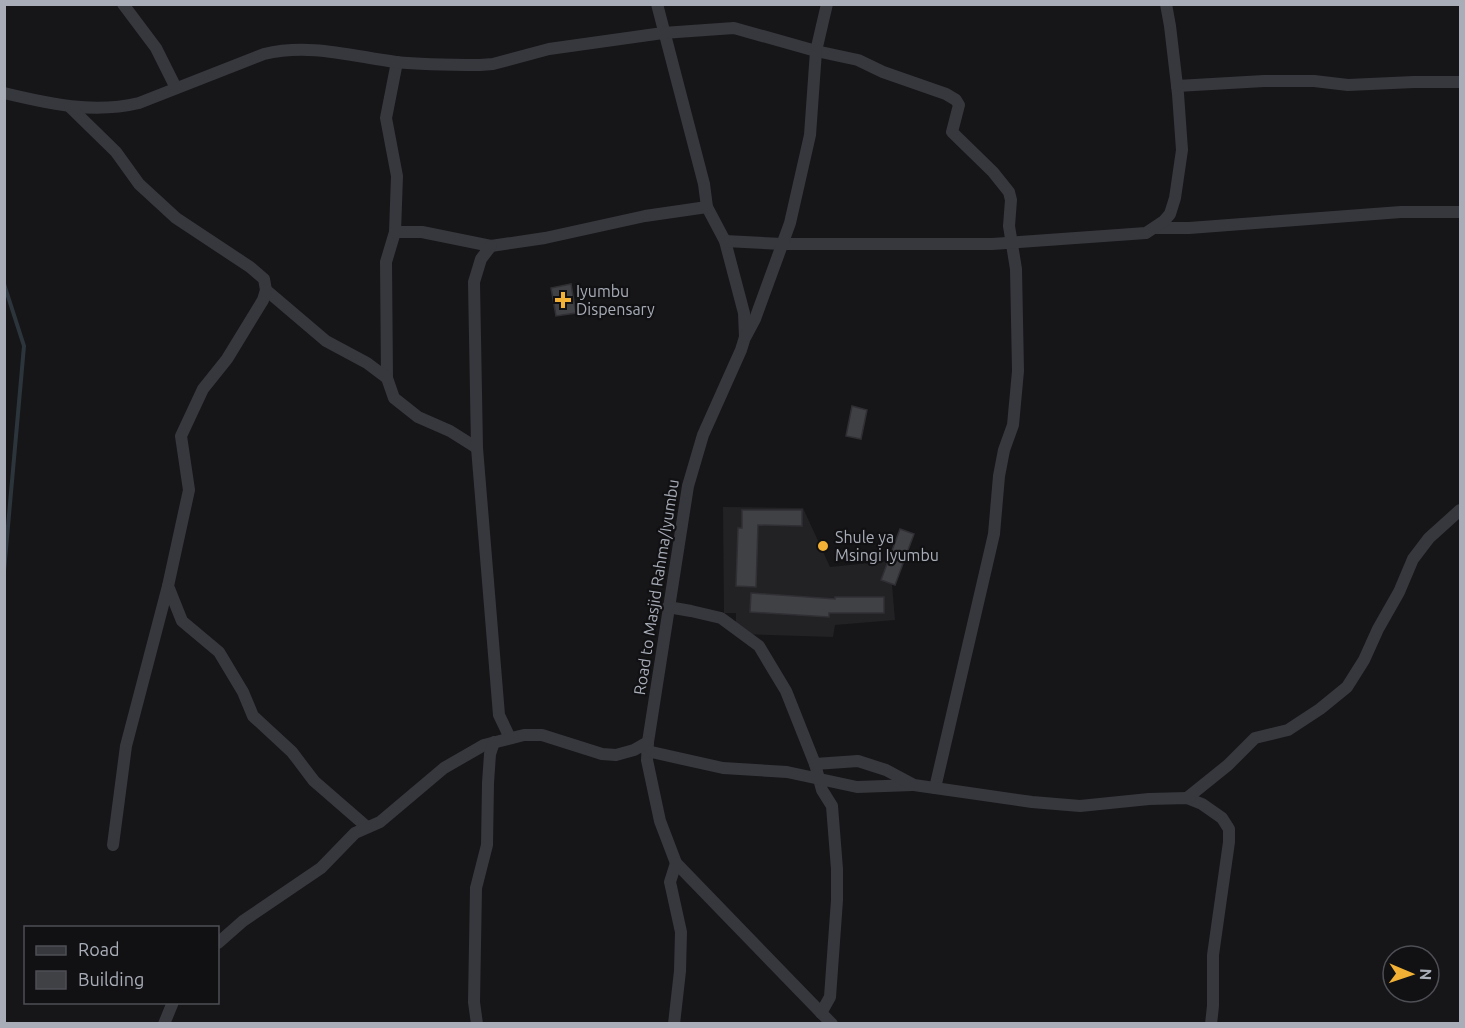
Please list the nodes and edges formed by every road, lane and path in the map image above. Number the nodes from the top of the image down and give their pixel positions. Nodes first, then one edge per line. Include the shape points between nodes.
1 (123, 4) edge
2 (657, 4) edge
3 (827, 4) edge
4 (1166, 4) edge
5 (663, 33) junction
6 (816, 51) junction
7 (397, 62) junction
8 (1461, 82) edge
9 (1176, 86) junction
10 (176, 88) junction
11 (4, 93) edge
12 (70, 107) junction
13 (707, 207) junction
14 (1461, 212) edge
15 (1153, 228) junction
16 (395, 232) junction
17 (725, 241) junction
18 (1012, 243) junction
19 (782, 244) junction
20 (491, 246) junction
21 (266, 290) junction
22 (745, 337) junction
23 (387, 378) junction
24 (477, 448) junction
25 (1461, 510) edge
26 (168, 586) junction
27 (668, 607) junction
28 (510, 738) junction
29 (494, 742) junction
30 (647, 746) junction
31 (815, 764) junction
32 (819, 778) junction
33 (914, 785) junction
34 (935, 788) junction
35 (1187, 798) junction
36 (367, 827) junction
37 (113, 845) dead end
38 (676, 863) junction
39 (219, 942) edge
40 (172, 1004) edge
41 (820, 1013) junction
42 (164, 1023) edge
43 (477, 1023) edge
44 (674, 1023) edge
45 (832, 1023) edge
46 (1211, 1023) edge

1 - 10 street via 156,48
2 - 5 street, Road to Masjid Rahma/Iyumbu
3 - 6 street
4 - 9 street
5 - 6 street via 734,28
5 - 7 street via 549,49 493,64
5 - 13 street, Road to Masjid Rahma/Iyumbu
6 - 18 street via 858,60 956,100 959,105 952,132 1009,192
6 - 19 street via 810,135
7 - 10 street via 316,50 280,50
7 - 16 street via 386,118 397,177
8 - 9 street via 1348,85 1264,81
9 - 15 street via 1182,150 1175,198 1170,214
10 - 12 street via 118,107
11 - 12 street
12 - 21 street via 116,152 139,184 176,218 250,267 264,279
13 - 17 street, Road to Masjid Rahma/Iyumbu
13 - 20 street
14 - 15 street via 1401,212
15 - 18 street via 1146,233
16 - 20 street via 422,232
16 - 23 street via 386,262
17 - 19 street
17 - 22 street, Road to Masjid Rahma/Iyumbu via 744,313
18 - 19 street
18 - 34 street via 1017,314 1015,413 999,476 994,534
19 - 22 street
20 - 24 street via 481,259 474,282
21 - 23 street via 326,342
21 - 26 street via 226,359 203,389 181,436 189,490
22 - 27 street, Road to Masjid Rahma/Iyumbu via 703,435 688,486
23 - 24 street via 394,398 418,417 450,430
24 - 28 street via 499,715
25 - 35 street via 1429,538 1413,559 1347,687 1288,729 1256,738
26 - 36 street via 182,621 219,652 253,717 292,752 314,781
26 - 37 street via 126,746
27 - 30 street, Road to Masjid Rahma/Iyumbu
27 - 31 street via 721,618 759,646 786,691
28 - 29 street
28 - 30 street via 542,735 616,755
29 - 36 street via 444,768 387,817
29 - 43 street via 490,754 486,845 476,888
30 - 32 street via 723,768
30 - 38 street, Road to Masjid Rahma/Iyumbu via 660,821
31 - 32 street
31 - 33 street via 858,761
32 - 33 street via 856,786
32 - 41 street via 834,812 838,878 830,997
33 - 34 street
34 - 35 street via 1080,806
35 - 46 street via 1218,814 1229,830 1214,955
36 - 39 street via 351,836 321,868
38 - 41 street, Road to Masjid Rahma/Iyumbu
38 - 44 street via 670,882 681,932
40 - 42 street
41 - 45 street, Road to Masjid Rahma/Iyumbu

